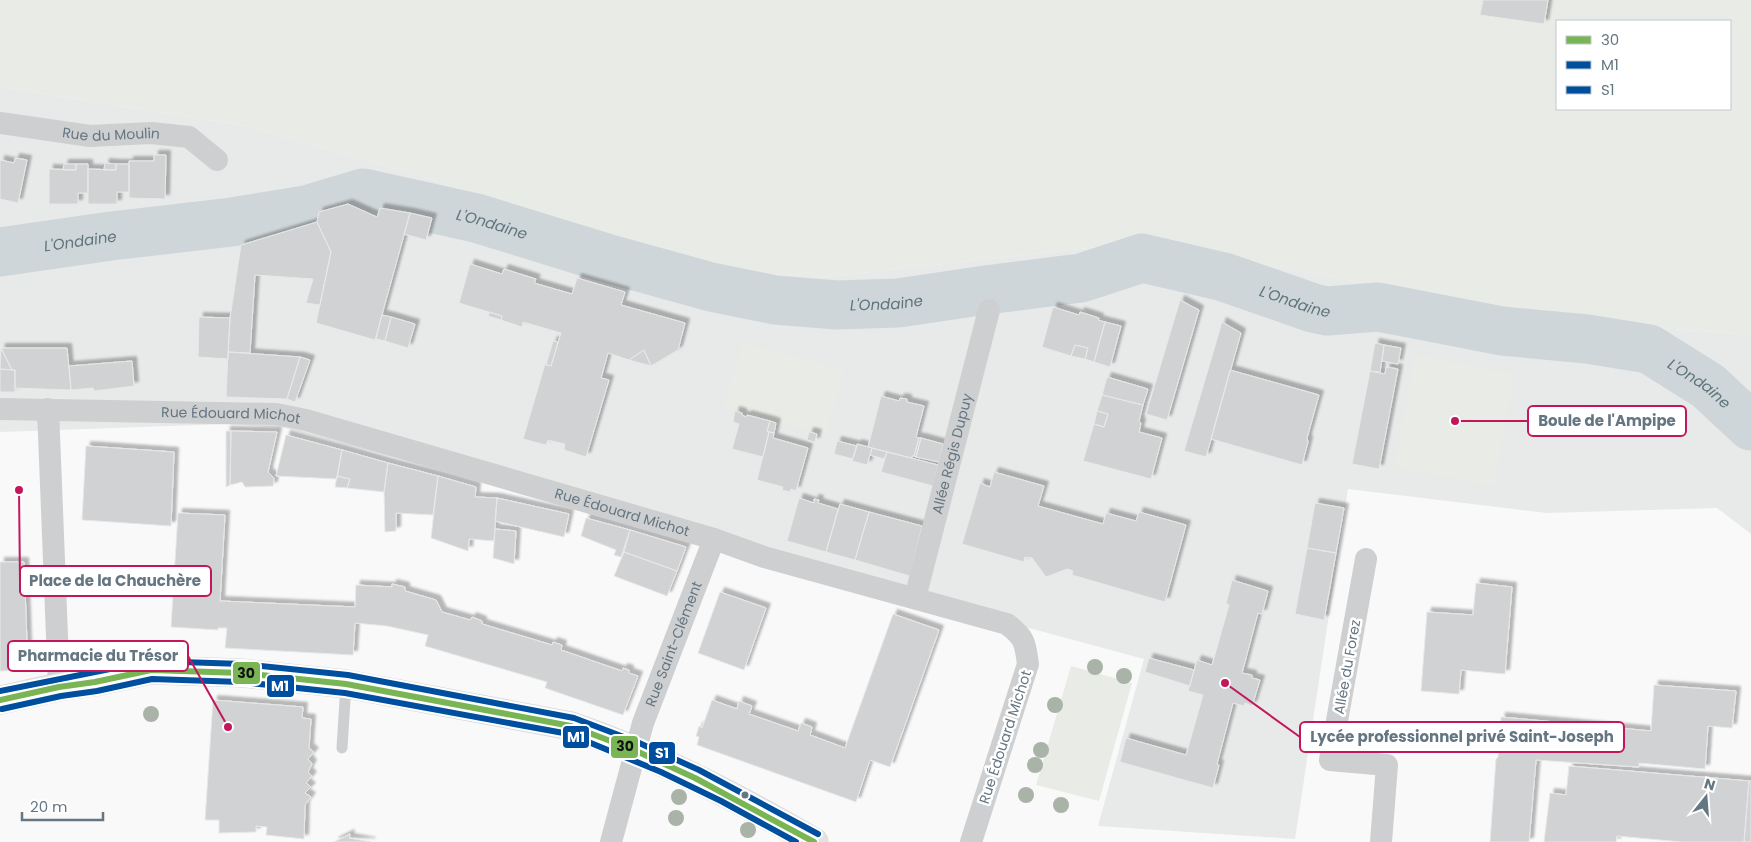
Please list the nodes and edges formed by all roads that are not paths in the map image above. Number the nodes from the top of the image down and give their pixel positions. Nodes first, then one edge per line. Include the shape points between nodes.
1 (0, 122) edge
2 (216, 160) dead end
3 (989, 310) dead end
4 (0, 409) edge
5 (48, 409) junction
6 (714, 539) junction
7 (1366, 559) dead end
8 (916, 598) junction
9 (346, 684) junction
10 (59, 687) junction
11 (0, 700) edge
12 (342, 748) dead end
13 (636, 750) junction
14 (611, 842) edge
15 (814, 842) edge
16 (971, 842) edge
17 (1380, 842) edge

1 - 2 street, Rue du Moulin via 90,136 151,133 189,137
3 - 8 street, Allée Régis Dupuy
4 - 5 street, Rue Édouard Michot
5 - 6 street, Rue Édouard Michot via 276,414
5 - 10 street
6 - 8 street, Rue Édouard Michot via 764,557
6 - 13 street, Rue Saint-Clément via 643,723
7 - 17 street, Allée du Forez via 1330,760 1388,765
8 - 16 street, Rue Édouard Michot via 1007,624 1025,643 1028,664
9 - 10 main road via 242,672 150,670
9 - 12 lane
9 - 13 main road via 571,726
10 - 11 main road
13 - 14 street, Rue Saint-Clément
13 - 15 main road

